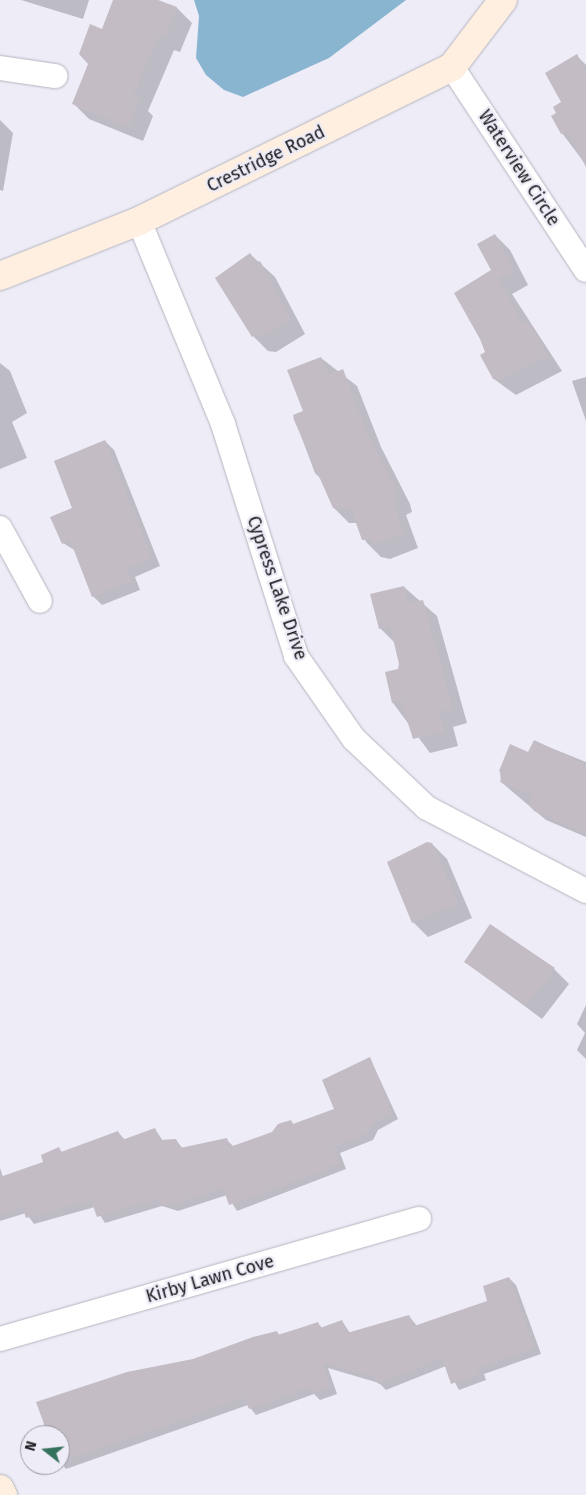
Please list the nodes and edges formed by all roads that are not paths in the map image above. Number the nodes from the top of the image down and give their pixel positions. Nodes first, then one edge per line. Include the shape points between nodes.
1 (503, 0) edge
2 (452, 67) junction
3 (0, 68) edge
4 (55, 76) dead end
5 (139, 222) junction
6 (586, 270) edge
7 (0, 276) edge
8 (0, 528) edge
9 (40, 601) dead end
10 (586, 891) edge
11 (419, 1218) dead end
12 (0, 1338) edge
13 (0, 1489) edge
14 (3, 1495) edge

1 - 2 street, Crestridge Road
2 - 5 street, Crestridge Road
2 - 6 street, Waterview Circle
3 - 4 street
5 - 7 street, Crestridge Road
5 - 10 street, Cypress Lake Drive via 223,424 296,656 354,739 428,808
8 - 9 street
11 - 12 street, Kirby Lawn Cove
13 - 14 street

